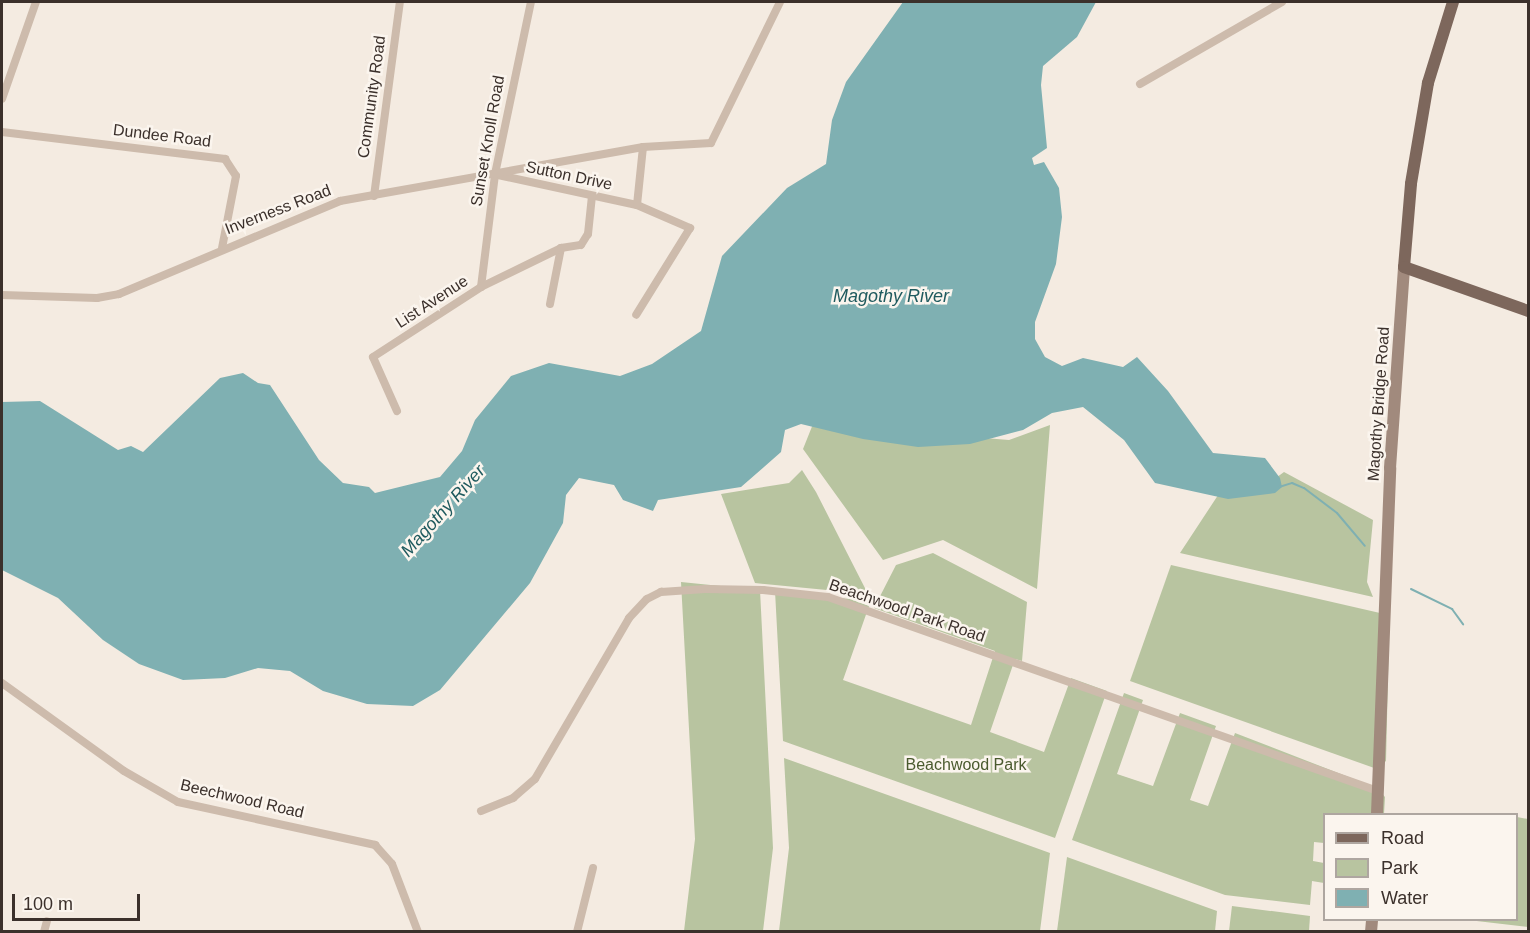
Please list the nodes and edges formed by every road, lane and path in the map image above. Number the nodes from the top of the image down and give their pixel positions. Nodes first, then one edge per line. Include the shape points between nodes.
1 (36, 2) edge
2 (400, 2) edge
3 (531, 2) edge
4 (780, 2) edge
5 (1282, 2) edge
6 (1453, 2) edge
7 (1140, 84) dead end
8 (2, 99) edge
9 (2, 132) edge
10 (643, 147) junction
11 (495, 174) junction
12 (374, 195) junction
13 (592, 197) junction
14 (637, 205) junction
15 (222, 248) junction
16 (561, 248) junction
17 (1404, 267) junction
18 (481, 287) junction
19 (2, 295) edge
20 (550, 304) dead end
21 (1528, 311) edge
22 (636, 315) dead end
23 (397, 411) dead end
24 (2, 682) edge
25 (1378, 791) junction
26 (481, 811) dead end
27 (1377, 813) edge
28 (593, 868) dead end
29 (47, 921) dead end
30 (44, 932) edge
31 (418, 932) edge
32 (577, 932) edge

1 - 8 street
2 - 12 street, Community Road
3 - 11 street, Sunset Knoll Road
4 - 10 street, Inverness Road via 711,143
5 - 7 street
6 - 17 main road, Magothy Bridge Road via 1428,83 1410,184
9 - 15 street, Dundee Road via 225,159 236,176
10 - 11 street, Inverness Road
10 - 14 street
11 - 12 street, Inverness Road
11 - 13 street, Sutton Drive
11 - 18 street, Sunset Knoll Road
12 - 15 street, Inverness Road via 340,201
13 - 14 street, Sutton Drive
13 - 16 street, List Avenue via 585,241
14 - 22 street, Sutton Drive via 690,228
15 - 19 street, Inverness Road via 119,294 97,298
16 - 18 street, List Avenue
16 - 20 street
17 - 21 main road
17 - 25 main road, Magothy Bridge Road via 1389,479
18 - 23 street, List Avenue via 373,357
24 - 31 street, Beechwood Road via 124,771 178,802 375,845 392,864
25 - 26 street, Beachwood Park Road via 828,597 705,589 661,592 647,599 629,618 536,779 513,798
25 - 27 main road, Magothy Bridge Road
28 - 32 street
29 - 30 street

